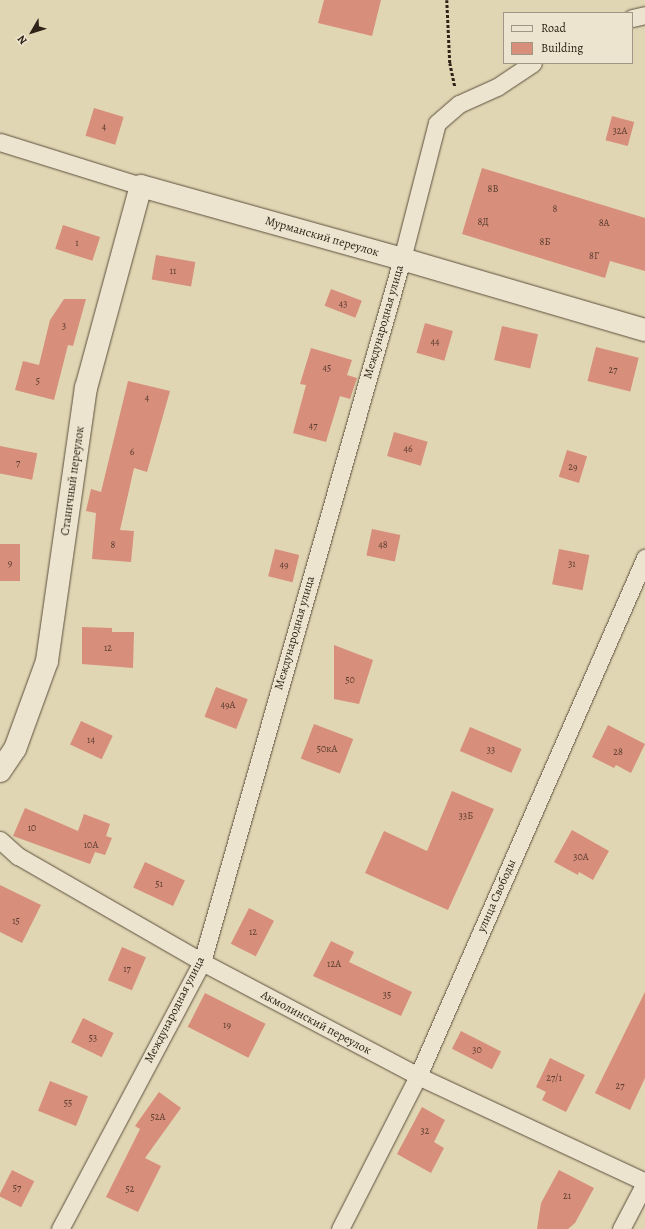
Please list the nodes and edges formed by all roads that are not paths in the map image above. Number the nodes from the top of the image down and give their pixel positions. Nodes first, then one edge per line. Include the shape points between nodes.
1 (645, 15) edge
2 (633, 18) edge
3 (532, 64) edge
4 (0, 142) edge
5 (141, 186) junction
6 (402, 259) junction
7 (645, 330) edge
8 (645, 558) edge
9 (0, 772) edge
10 (0, 840) edge
11 (202, 962) junction
12 (418, 1076) junction
13 (645, 1182) edge
14 (60, 1229) edge
15 (340, 1229) edge
16 (621, 1229) edge

1 - 2 street
3 - 6 street, Международная улица via 497,87 459,104 437,123
4 - 5 street, Мурманский переулок
5 - 6 street, Мурманский переулок
5 - 9 street, Станичный переулок via 86,388 47,661 15,749
6 - 7 street, Мурманский переулок
6 - 11 street, Международная улица
8 - 12 street, улица Свободы
10 - 11 street, Акмолинский переулок via 18,856
11 - 12 street, Акмолинский переулок
11 - 14 street, Международная улица
12 - 13 street, Акмолинский переулок
12 - 15 street, улица Свободы
13 - 16 street

